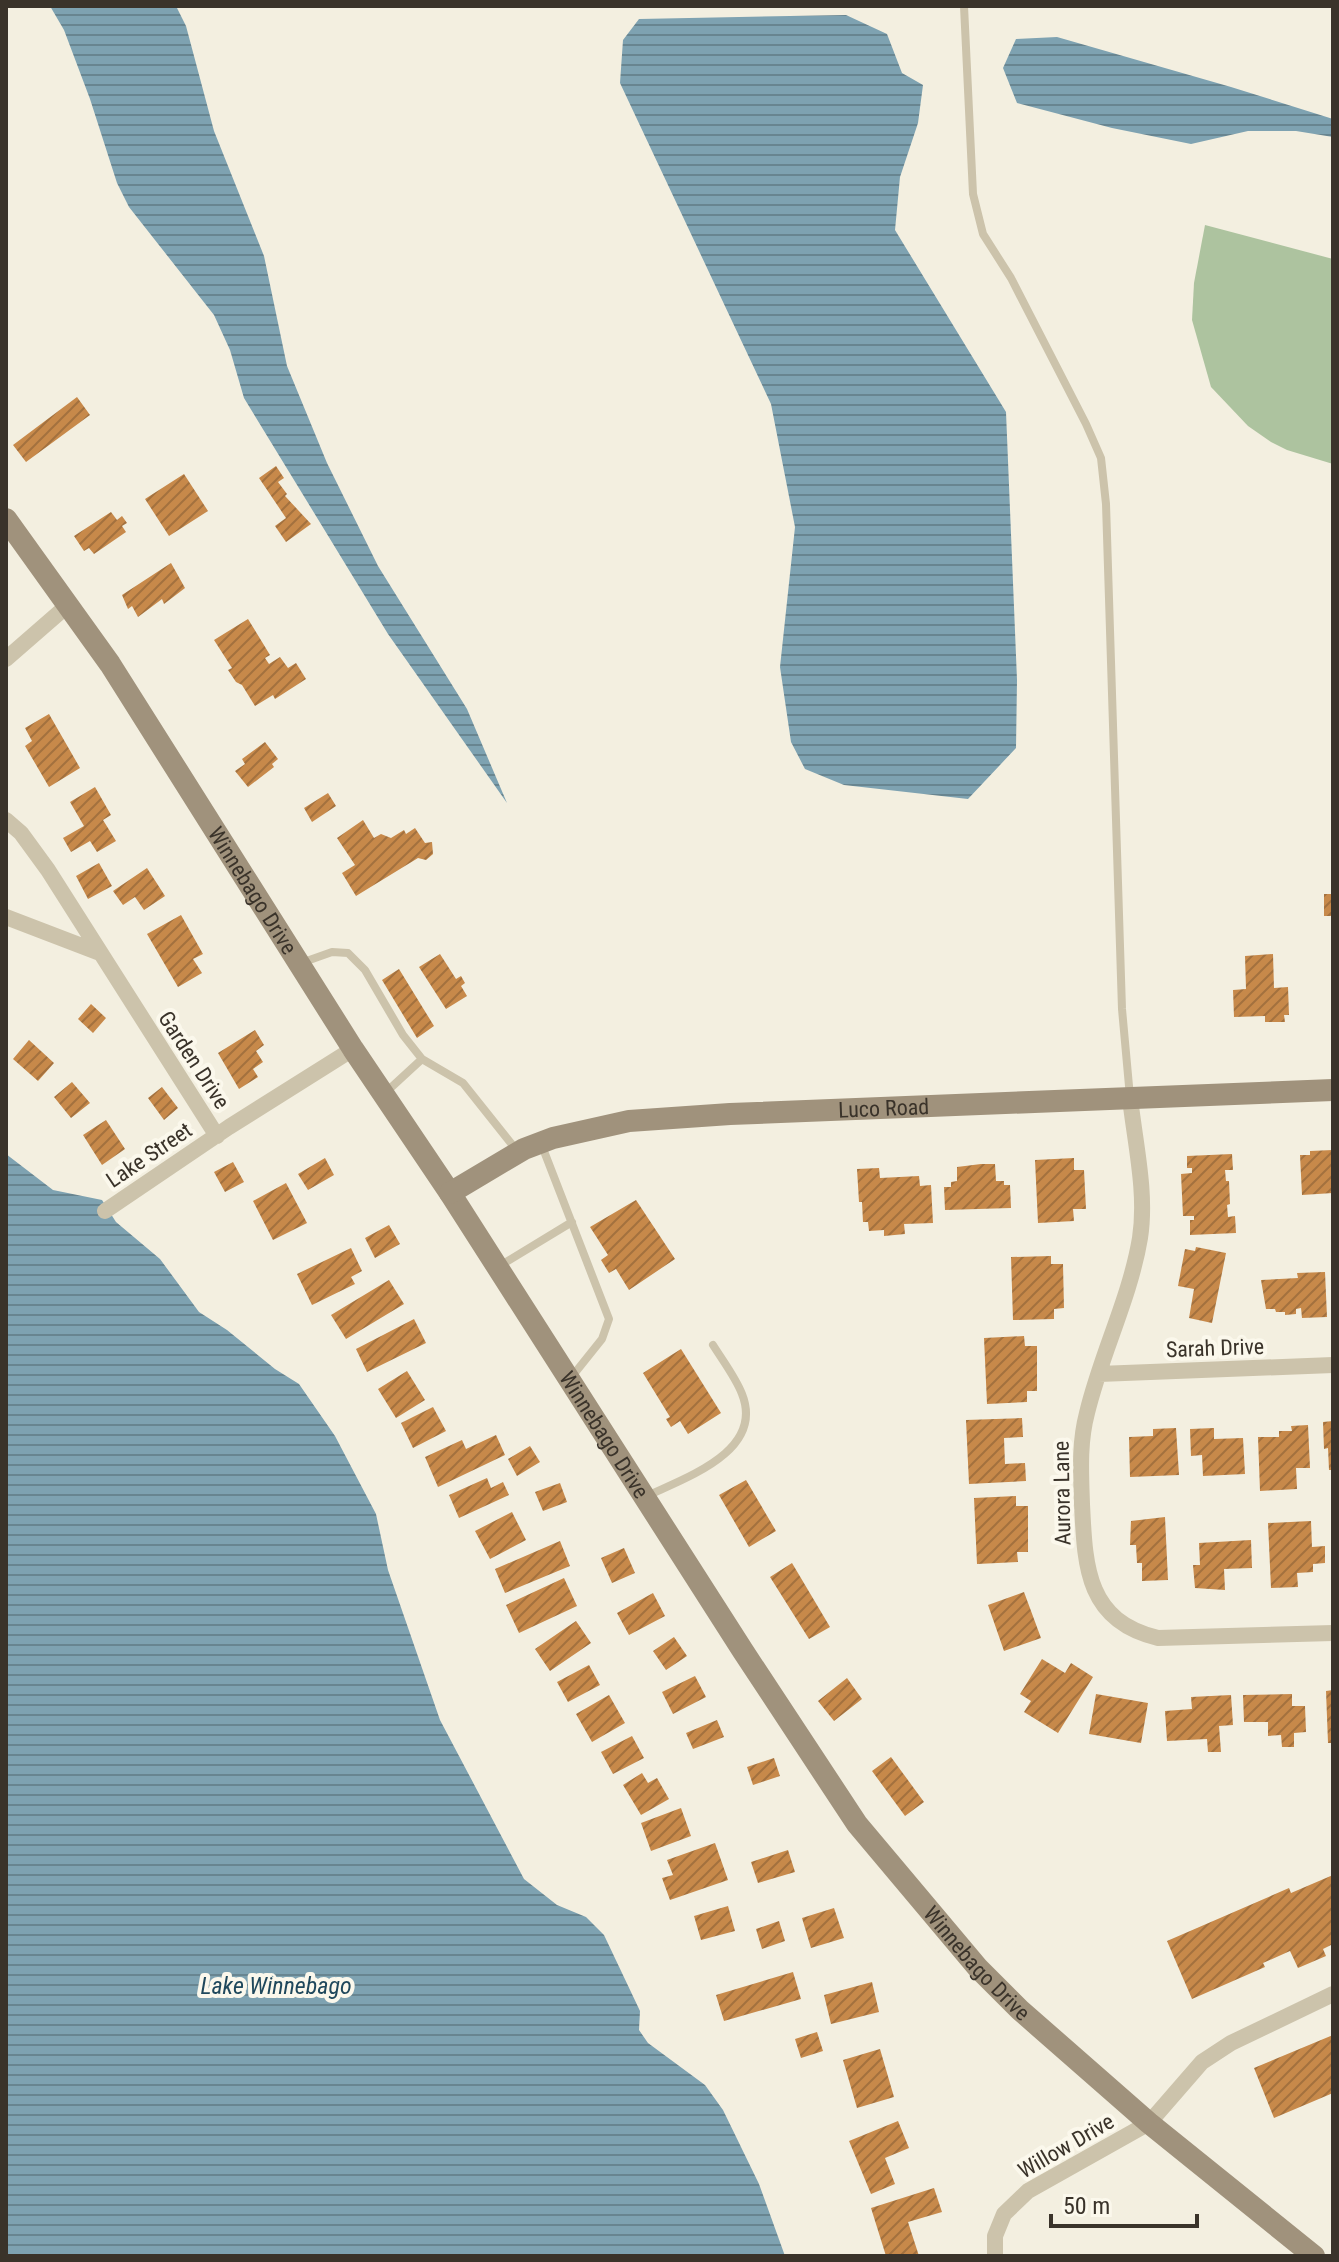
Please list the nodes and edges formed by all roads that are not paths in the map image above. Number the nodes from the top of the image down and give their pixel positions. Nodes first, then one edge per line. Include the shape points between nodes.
1 (964, 6) edge
2 (6, 519) edge
3 (68, 605) junction
4 (6, 659) edge
5 (6, 820) edge
6 (6, 917) edge
7 (100, 953) junction
8 (298, 964) junction
9 (353, 1049) junction
10 (422, 1059) junction
11 (1333, 1090) edge
12 (384, 1095) junction
13 (1130, 1098) junction
14 (217, 1136) junction
15 (541, 1143) junction
16 (518, 1153) junction
17 (450, 1193) junction
18 (105, 1211) dead end
19 (572, 1222) junction
20 (497, 1267) junction
21 (713, 1345) dead end
22 (1333, 1365) edge
23 (1099, 1374) junction
24 (569, 1379) junction
25 (645, 1497) junction
26 (1333, 1633) edge
27 (1333, 1994) edge
28 (1149, 2123) junction
29 (995, 2256) edge
30 (1314, 2256) edge

1 - 13 lane via 973,194 983,234 1018,291 1101,458
2 - 3 main road, Winnebago Drive
3 - 4 street
3 - 8 main road, Winnebago Drive
5 - 7 street, Garden Drive via 48,870
6 - 7 street
7 - 14 street, Garden Drive
8 - 9 main road, Winnebago Drive
8 - 10 lane via 332,952 348,953 365,970
9 - 12 main road, Winnebago Drive
9 - 14 street, Garden Drive
10 - 12 lane
10 - 16 lane via 463,1083
11 - 13 main road, Luco Road
12 - 17 main road, Winnebago Drive
13 - 15 main road, Luco Road via 677,1117 604,1125
13 - 23 street, Aurora Lane via 1141,1227
14 - 18 street, Lake Street
15 - 16 main road, Luco Road
15 - 19 lane
16 - 17 main road, Luco Road
17 - 20 main road, Winnebago Drive
19 - 20 lane
19 - 24 lane via 609,1319 602,1339
20 - 24 main road, Winnebago Drive
21 - 25 lane via 743,1395 747,1418 740,1438 725,1455
22 - 23 street, Sarah Drive
23 - 26 street, Aurora Lane via 1081,1447 1085,1558 1093,1589 1110,1612 1140,1633 1168,1639
24 - 25 main road, Winnebago Drive
25 - 28 main road, Winnebago Drive via 821,1773 894,1871 1020,2010
27 - 28 street, Willow Drive via 1202,2062
28 - 29 street, Willow Drive via 1028,2191 1004,2214 995,2236
28 - 30 main road, Winnebago Drive

